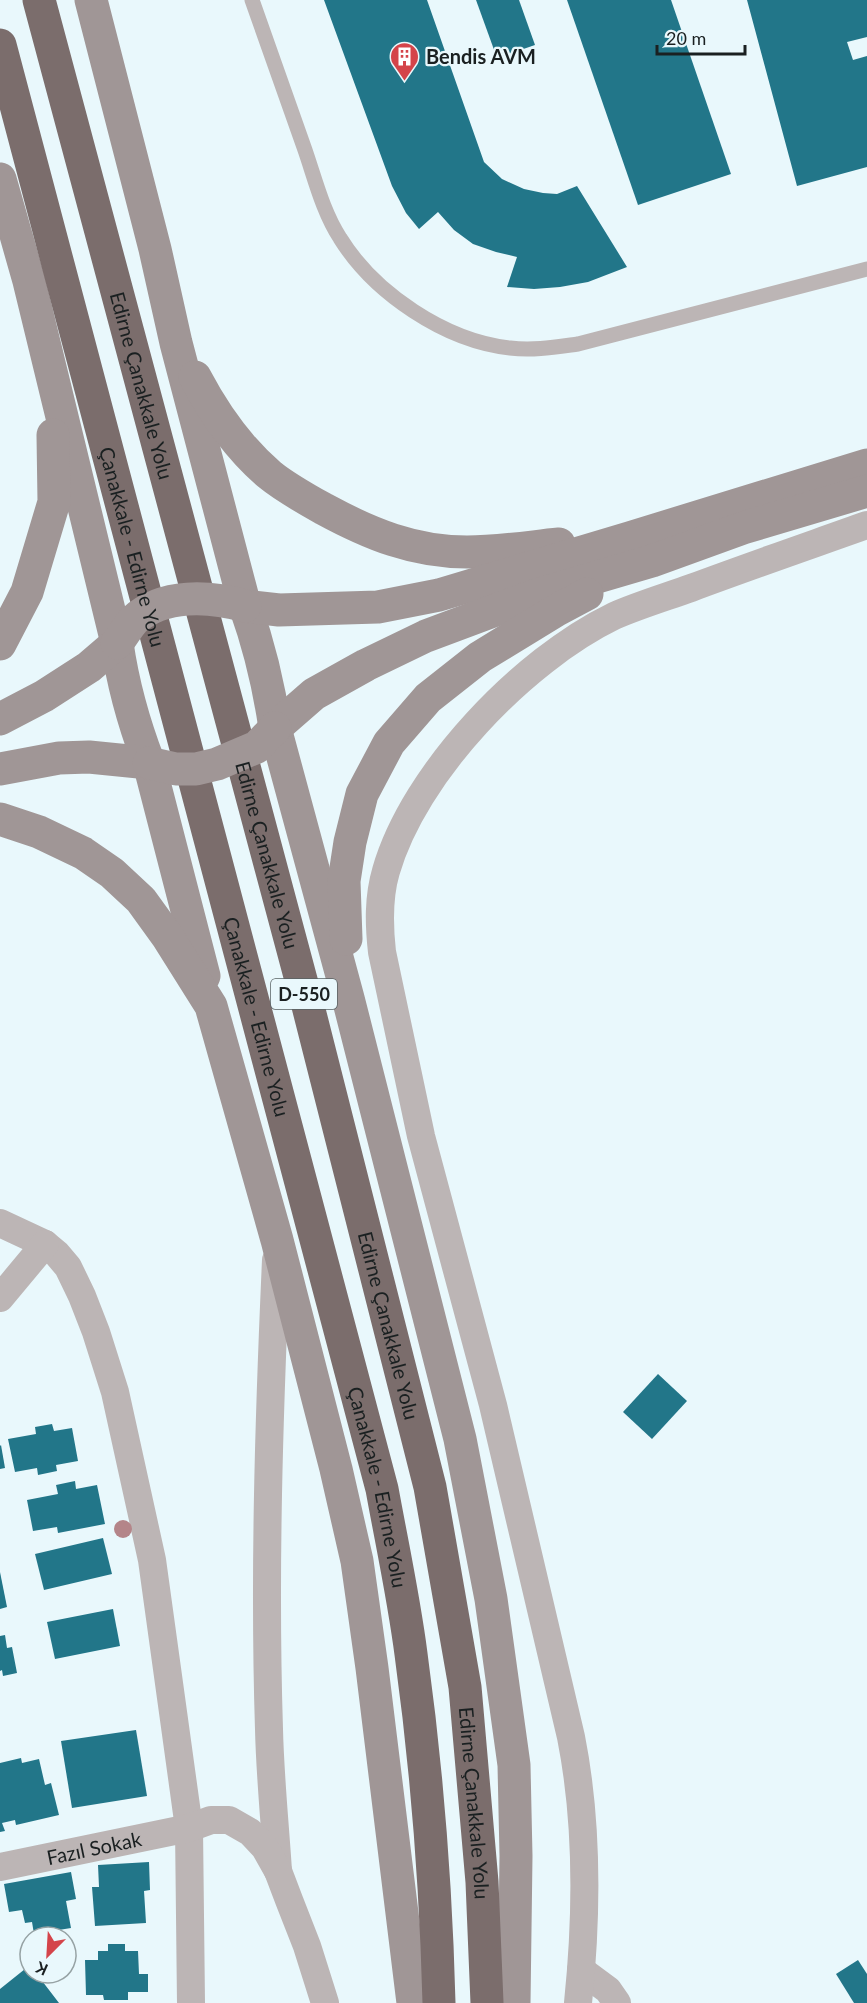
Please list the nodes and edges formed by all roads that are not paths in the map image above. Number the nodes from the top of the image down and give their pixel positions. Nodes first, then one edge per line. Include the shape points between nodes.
1 (39, 0) edge
2 (91, 0) edge
3 (252, 0) edge
4 (0, 45) edge
5 (0, 179) edge
6 (867, 269) edge
7 (176, 343) junction
8 (52, 376) junction
9 (867, 465) edge
10 (867, 491) edge
11 (867, 525) edge
12 (640, 550) junction
13 (245, 606) junction
14 (117, 643) junction
15 (0, 644) edge
16 (0, 719) edge
17 (275, 728) junction
18 (149, 764) junction
19 (0, 769) edge
20 (0, 819) edge
21 (348, 998) junction
22 (211, 1006) junction
23 (0, 1223) edge
24 (277, 1240) junction
25 (45, 1244) junction
26 (0, 1298) edge
27 (189, 1828) junction
28 (0, 1867) edge
29 (278, 1870) junction
30 (582, 1970) junction
31 (191, 2003) edge
32 (325, 2003) edge
33 (412, 2003) edge
34 (439, 2003) edge
35 (487, 2003) edge
36 (514, 2003) edge
37 (578, 2003) edge
38 (617, 2003) edge

1 - 35 highway, Edirne Çanakkale Yolu / D-550 via 308,1006 429,1487 465,1687 482,1871
2 - 7 main road
3 - 6 lane via 321,197 340,238 380,287 427,319 458,333 510,348 578,344
4 - 34 highway, Çanakkale - Edirne Yolu / D-550 via 382,1489 411,1652 424,1760 437,1917
5 - 8 main road
7 - 12 main road via 208,402 270,475 362,530 418,547 467,552
7 - 13 main road
8 - 14 main road
8 - 15 main road via 54,502 27,592
9 - 12 main road
10 - 12 main road via 743,528
11 - 30 street via 615,616 567,644 513,686 435,773 408,820 386,872 379,926 392,1004 578,1770 584,1856
12 - 13 main road via 378,607 285,610
12 - 17 main road via 426,636 366,665 314,694
12 - 21 main road via 556,610 480,657 428,698 389,743 362,794 350,842 344,880
13 - 14 main road, bridge via 221,599 173,601 134,620
13 - 17 main road via 265,673
14 - 16 main road via 45,696
14 - 18 main road via 127,698
17 - 18 main road, bridge via 257,747 217,764 176,769
17 - 21 main road
18 - 19 main road via 59,758
18 - 22 main road
20 - 22 main road via 83,853 112,873 141,900
21 - 36 main road via 460,1439 491,1599 514,1765
22 - 24 main road
23 - 25 street
24 - 29 street via 267,1602 269,1731
24 - 33 main road via 357,1561
25 - 26 street
25 - 27 street via 68,1267 82,1296 115,1392 152,1560
27 - 28 street, Fazıl Sokak
27 - 29 street, Fazıl Sokak via 211,1820 230,1820 258,1840
27 - 31 street
29 - 32 street
30 - 37 street
30 - 38 street via 608,1990

